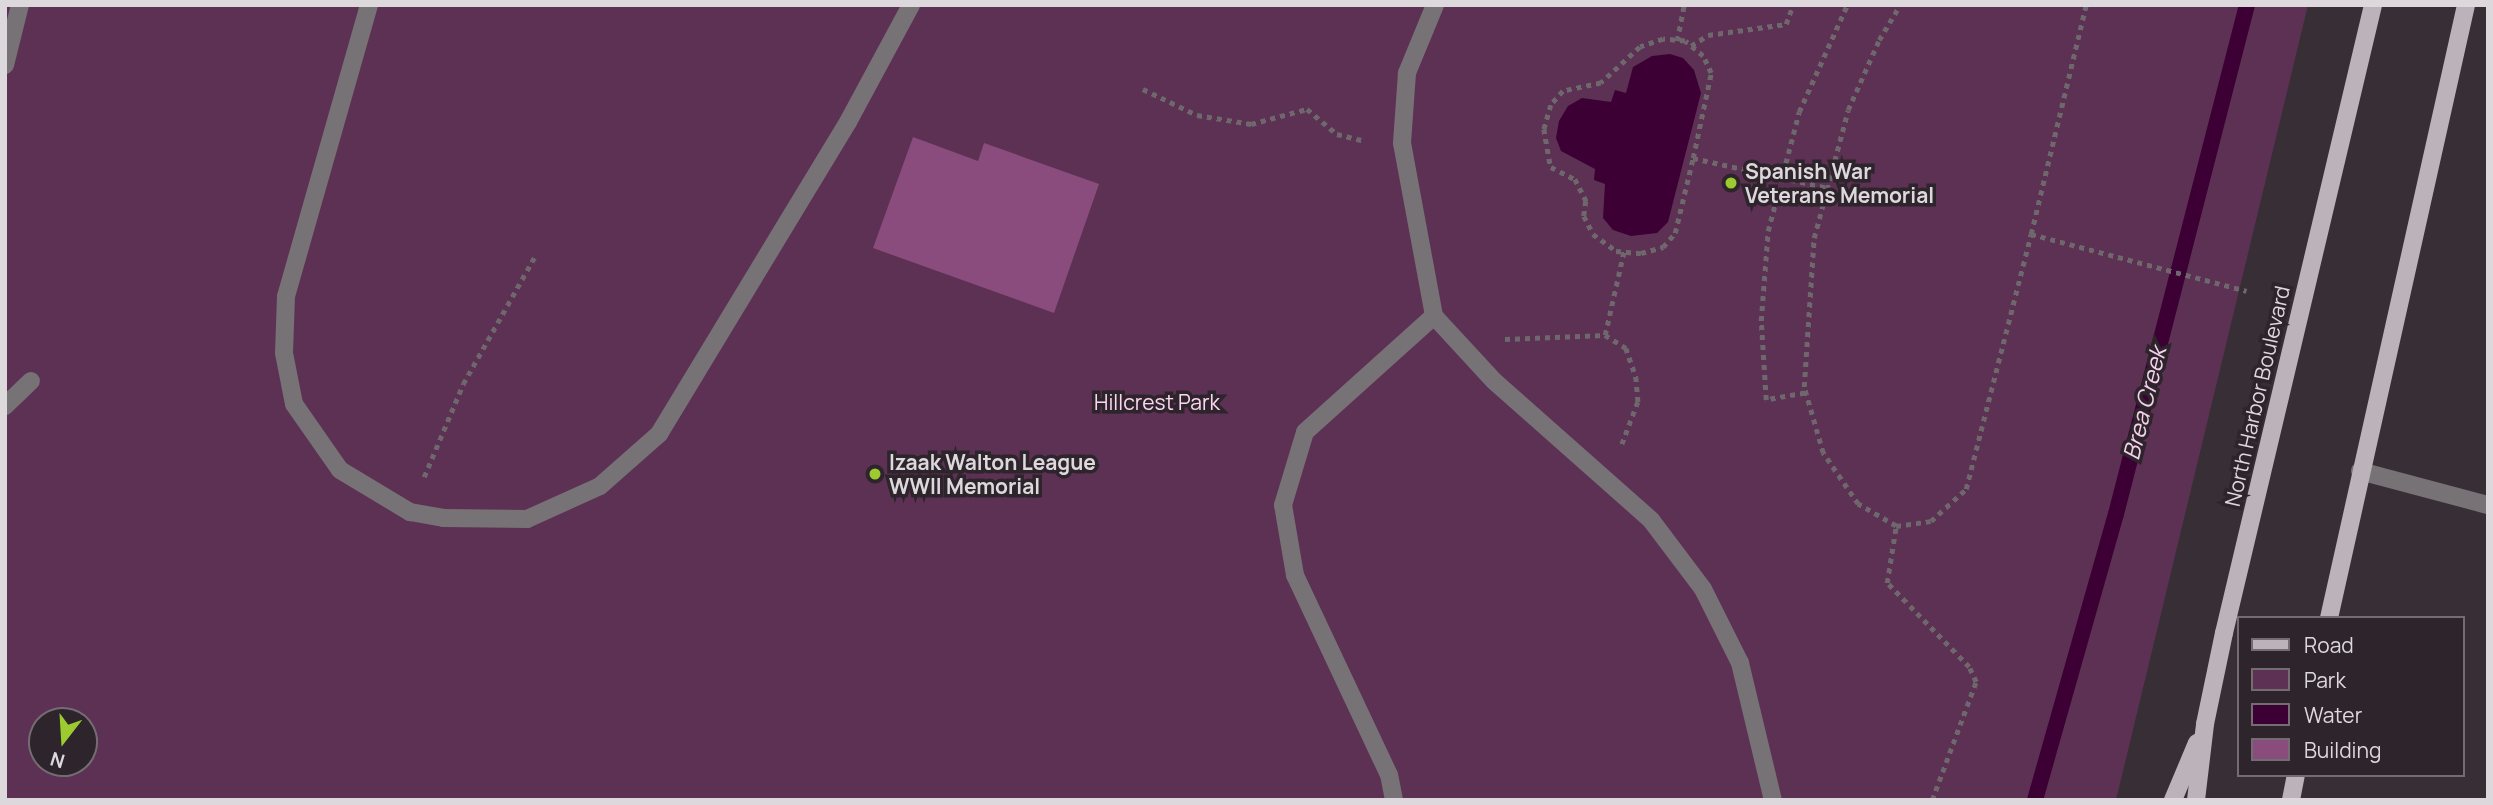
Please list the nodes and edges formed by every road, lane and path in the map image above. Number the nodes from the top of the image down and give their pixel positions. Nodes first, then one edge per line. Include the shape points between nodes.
1 (20, 5) edge
2 (369, 5) edge
3 (911, 5) edge
4 (1435, 5) edge
5 (1684, 5) edge
6 (1793, 5) edge
7 (1847, 5) edge
8 (1900, 5) edge
9 (2086, 5) edge
10 (2373, 5) edge
11 (2466, 5) edge
12 (1677, 41) junction
13 (1691, 46) junction
14 (5, 65) edge
15 (1143, 89) dead end
16 (1402, 143) junction
17 (1693, 158) junction
18 (1781, 177) junction
19 (1828, 188) junction
20 (2031, 234) junction
21 (1624, 251) junction
22 (535, 256) dead end
23 (2247, 290) dead end
24 (1434, 316) junction
25 (1605, 335) junction
26 (1469, 354) junction
27 (31, 380) dead end
28 (1805, 393) junction
29 (5, 406) edge
30 (2360, 471) junction
31 (1605, 480) junction
32 (2488, 505) edge
33 (410, 512) junction
34 (1896, 526) junction
35 (2329, 616) edge
36 (2205, 724) junction
37 (2296, 777) edge
38 (1394, 800) edge
39 (1773, 800) edge
40 (1932, 800) edge
41 (2173, 800) edge
42 (2196, 800) edge
43 (2291, 800) edge

1 - 14 lane
2 - 33 lane via 286,296 284,353 294,404 340,470
3 - 33 lane via 848,122 660,434 600,486 527,519 443,518
4 - 16 lane via 1407,73
5 - 12 path
6 - 13 path via 1786,24 1708,36
7 - 18 path via 1819,60
8 - 19 path via 1848,110
9 - 20 path
10 - 36 main road, North Harbor Boulevard
11 - 30 main road
12 - 13 path
12 - 21 path via 1663,39 1640,47 1601,83 1563,91 1551,105 1544,129 1551,167 1575,179 1586,201 1584,216 1593,234
13 - 17 path via 1703,56 1711,73
15 - 16 path via 1197,115 1251,124 1307,108 1337,134 1375,144
16 - 24 lane
17 - 18 path
17 - 21 path via 1675,233 1663,247
18 - 19 path
18 - 28 path via 1763,278 1766,400
19 - 28 path via 1814,238
20 - 23 path
20 - 34 path via 1966,489 1931,521
21 - 25 path
22 - 33 path via 463,384
24 - 26 lane
24 - 38 lane via 1306,432 1283,505 1295,575 1389,775
25 - 26 path via 1511,338
25 - 31 path via 1626,348 1636,377 1637,402 1631,427
26 - 31 lane
27 - 29 lane
28 - 34 path via 1830,463 1858,504
30 - 32 lane
30 - 35 main road
31 - 39 lane via 1651,520 1703,589 1740,663
34 - 40 path via 1887,583 1969,667 1976,682
36 - 41 main road
36 - 42 main road, North Harbor Boulevard
37 - 43 main road

